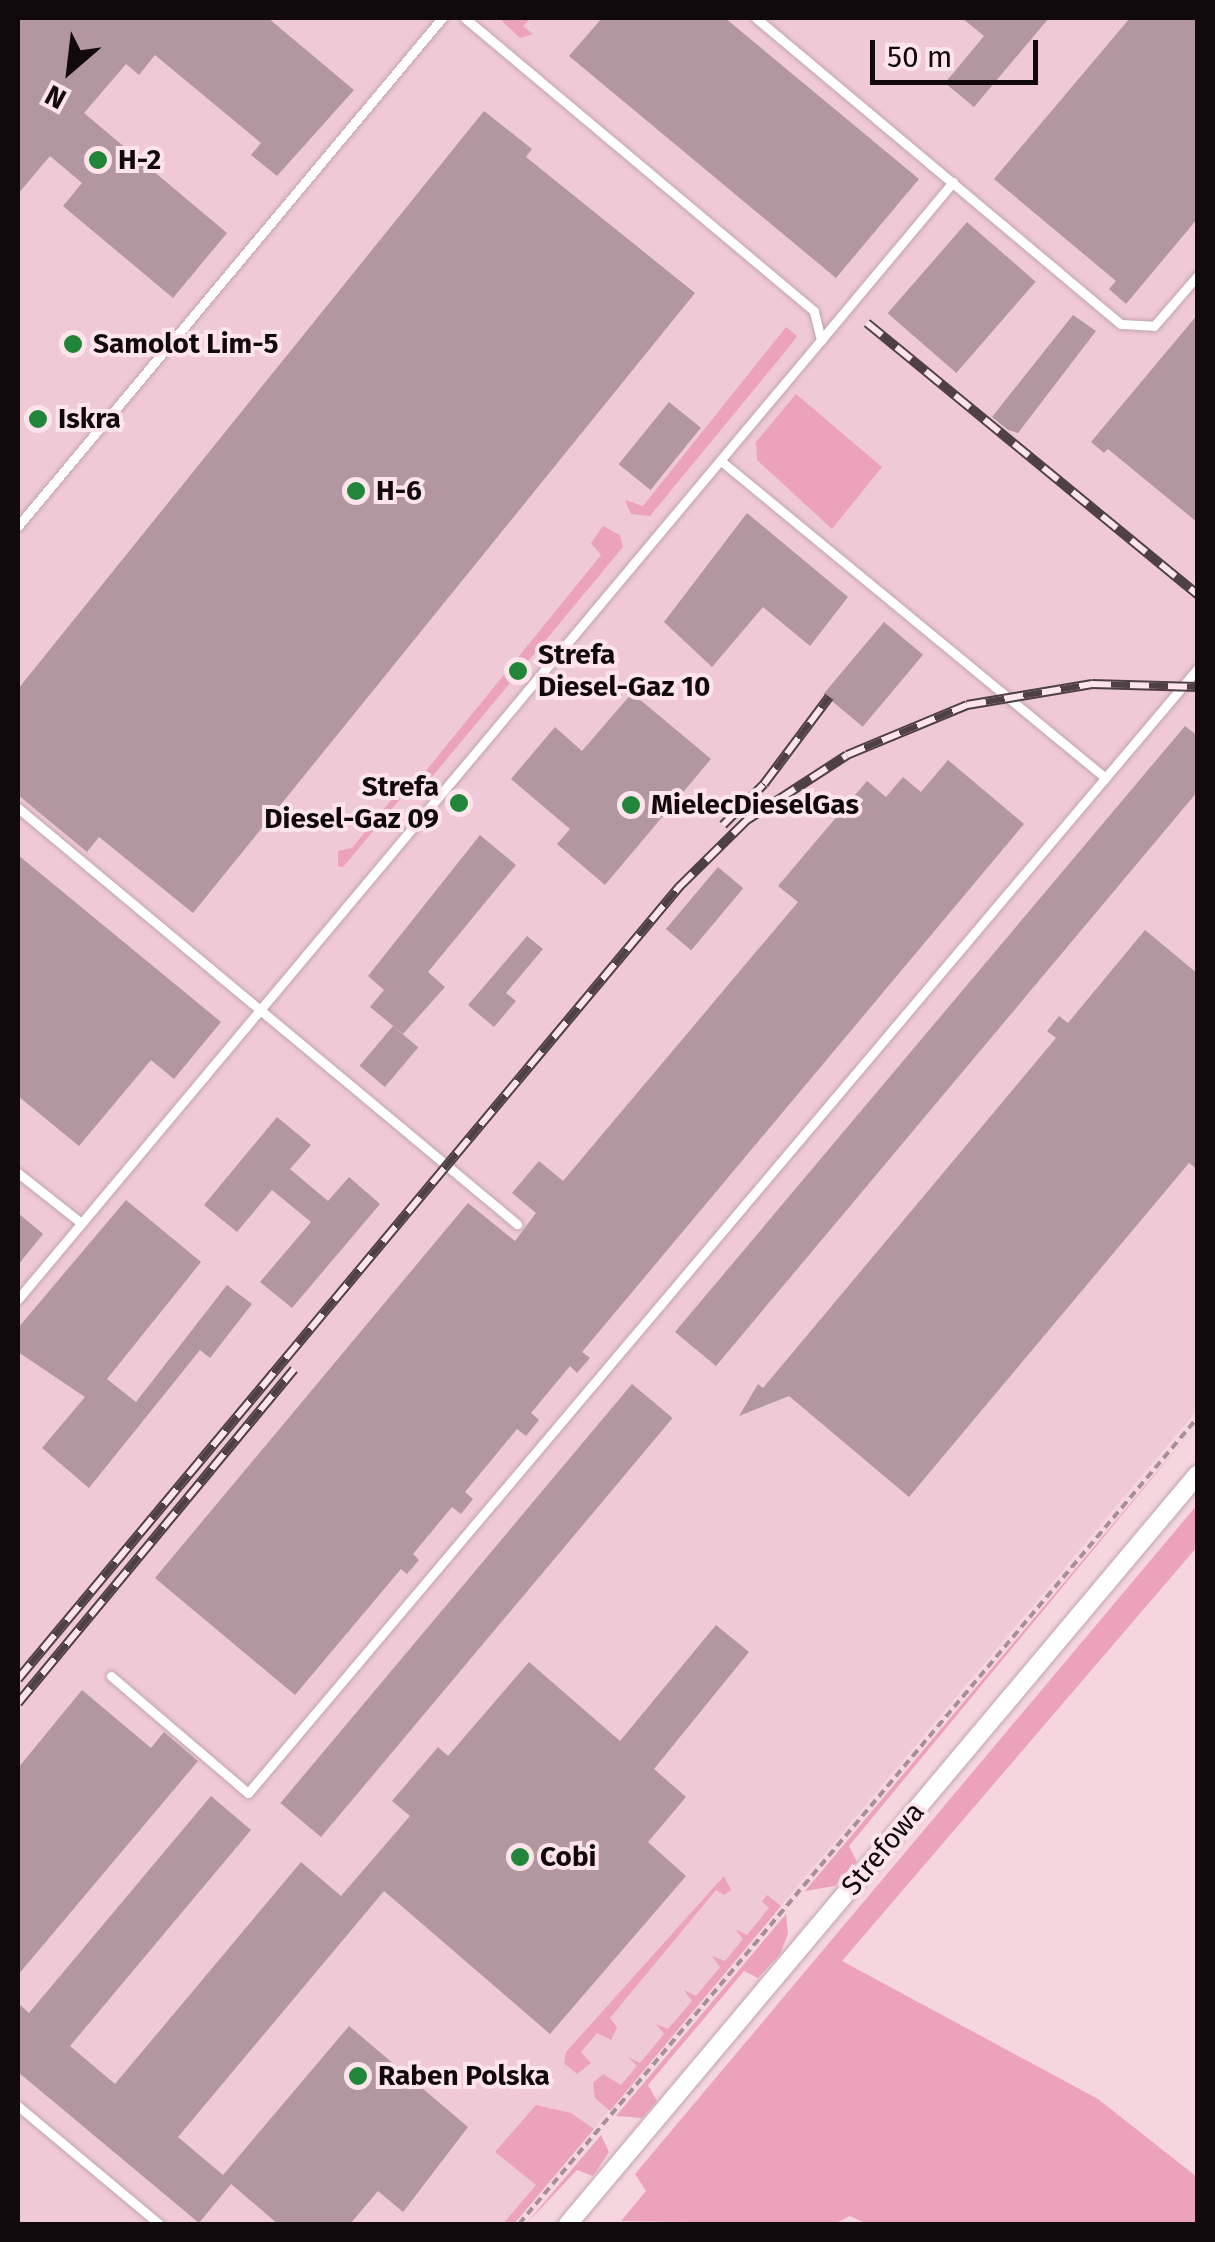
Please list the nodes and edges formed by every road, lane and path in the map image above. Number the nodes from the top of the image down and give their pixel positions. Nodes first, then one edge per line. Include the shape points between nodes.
1 (442, 18) edge
2 (465, 18) edge
3 (756, 18) edge
4 (953, 182) junction
5 (1198, 275) edge
6 (820, 340) junction
7 (721, 461) junction
8 (18, 526) edge
9 (1198, 668) edge
10 (1105, 778) junction
11 (18, 808) edge
12 (260, 1009) junction
13 (18, 1173) edge
14 (80, 1222) junction
15 (517, 1224) dead end
16 (18, 1299) edge
17 (1198, 1417) edge
18 (1198, 1474) edge
19 (111, 1676) dead end
20 (18, 2106) edge
21 (159, 2224) edge
22 (519, 2224) edge
23 (568, 2224) edge

1 - 8 lane
2 - 6 lane via 814,311
3 - 4 lane
4 - 5 lane via 1122,324 1154,326
4 - 6 lane
6 - 7 lane
7 - 10 lane
7 - 12 lane
9 - 10 lane
10 - 19 lane via 248,1793
11 - 12 lane
12 - 14 lane
12 - 15 lane
13 - 14 lane
14 - 16 lane
17 - 22 path
18 - 23 street, Strefowa
20 - 21 lane

